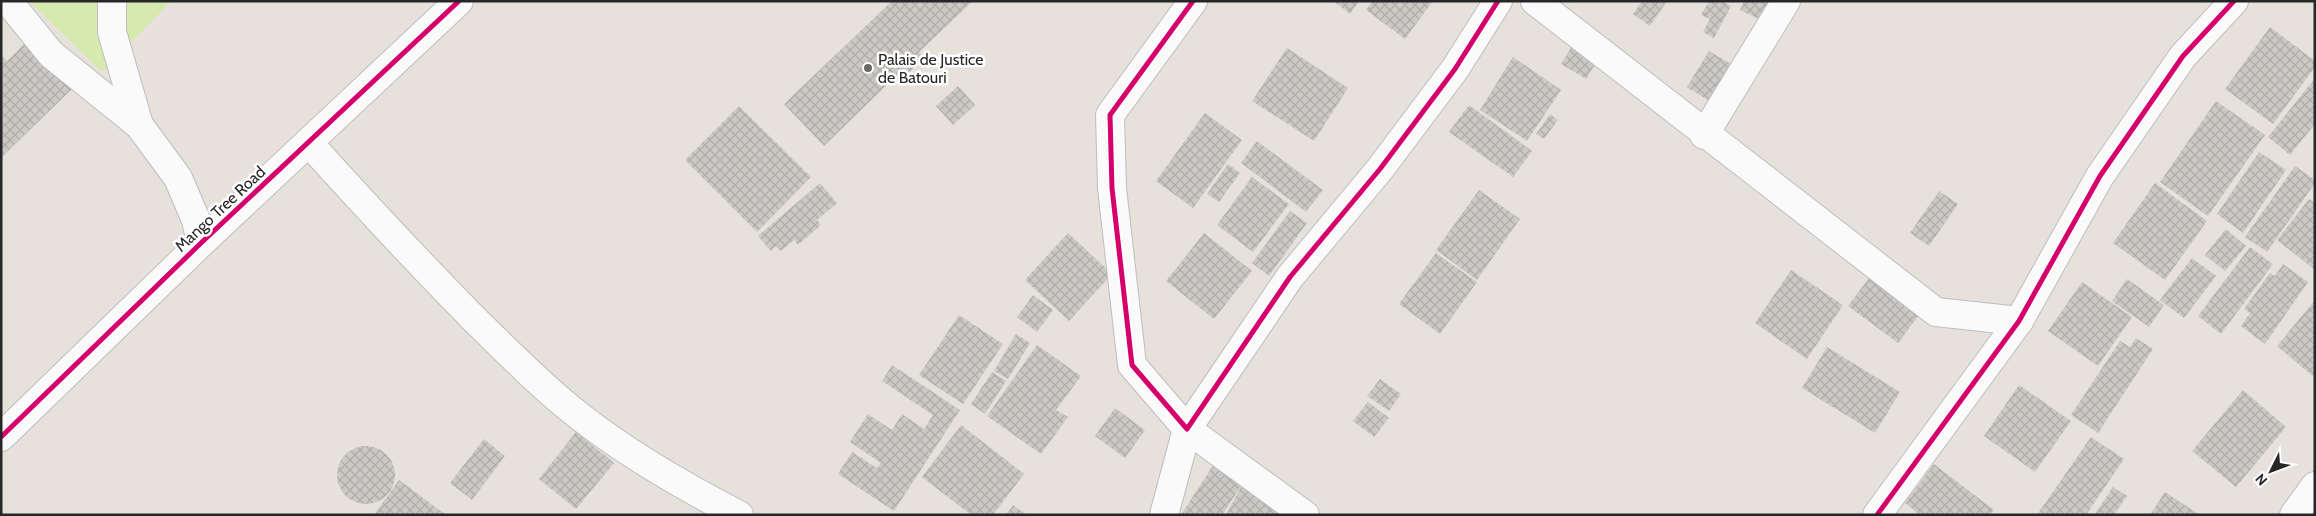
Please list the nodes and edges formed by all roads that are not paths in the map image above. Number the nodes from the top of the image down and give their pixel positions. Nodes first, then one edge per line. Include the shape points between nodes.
1 (8, 1) edge
2 (112, 1) edge
3 (459, 1) edge
4 (1193, 1) edge
5 (1498, 1) edge
6 (1535, 1) edge
7 (1786, 1) edge
8 (2234, 1) edge
9 (139, 125) junction
10 (1704, 135) junction
11 (309, 143) junction
12 (201, 243) junction
13 (2020, 321) junction
14 (1187, 429) junction
15 (1, 437) edge
16 (2315, 486) edge
17 (739, 515) edge
18 (1164, 515) edge
19 (1305, 515) edge
20 (1877, 515) edge
21 (2294, 515) edge

1 - 9 street via 51,54
2 - 9 street via 112,32
3 - 11 street, Mango Tree Road
4 - 14 street via 1110,116 1112,188 1132,365
5 - 14 street via 1455,69 1380,169 1290,277
6 - 10 street
7 - 10 street
8 - 13 street via 2183,56 2100,176
9 - 12 street via 178,178 196,220
10 - 13 street via 1936,312
11 - 12 street, Mango Tree Road
11 - 17 street via 402,247 510,355 577,414 624,449
12 - 15 street, Mango Tree Road
13 - 20 street
14 - 18 street
14 - 19 street
16 - 21 street

